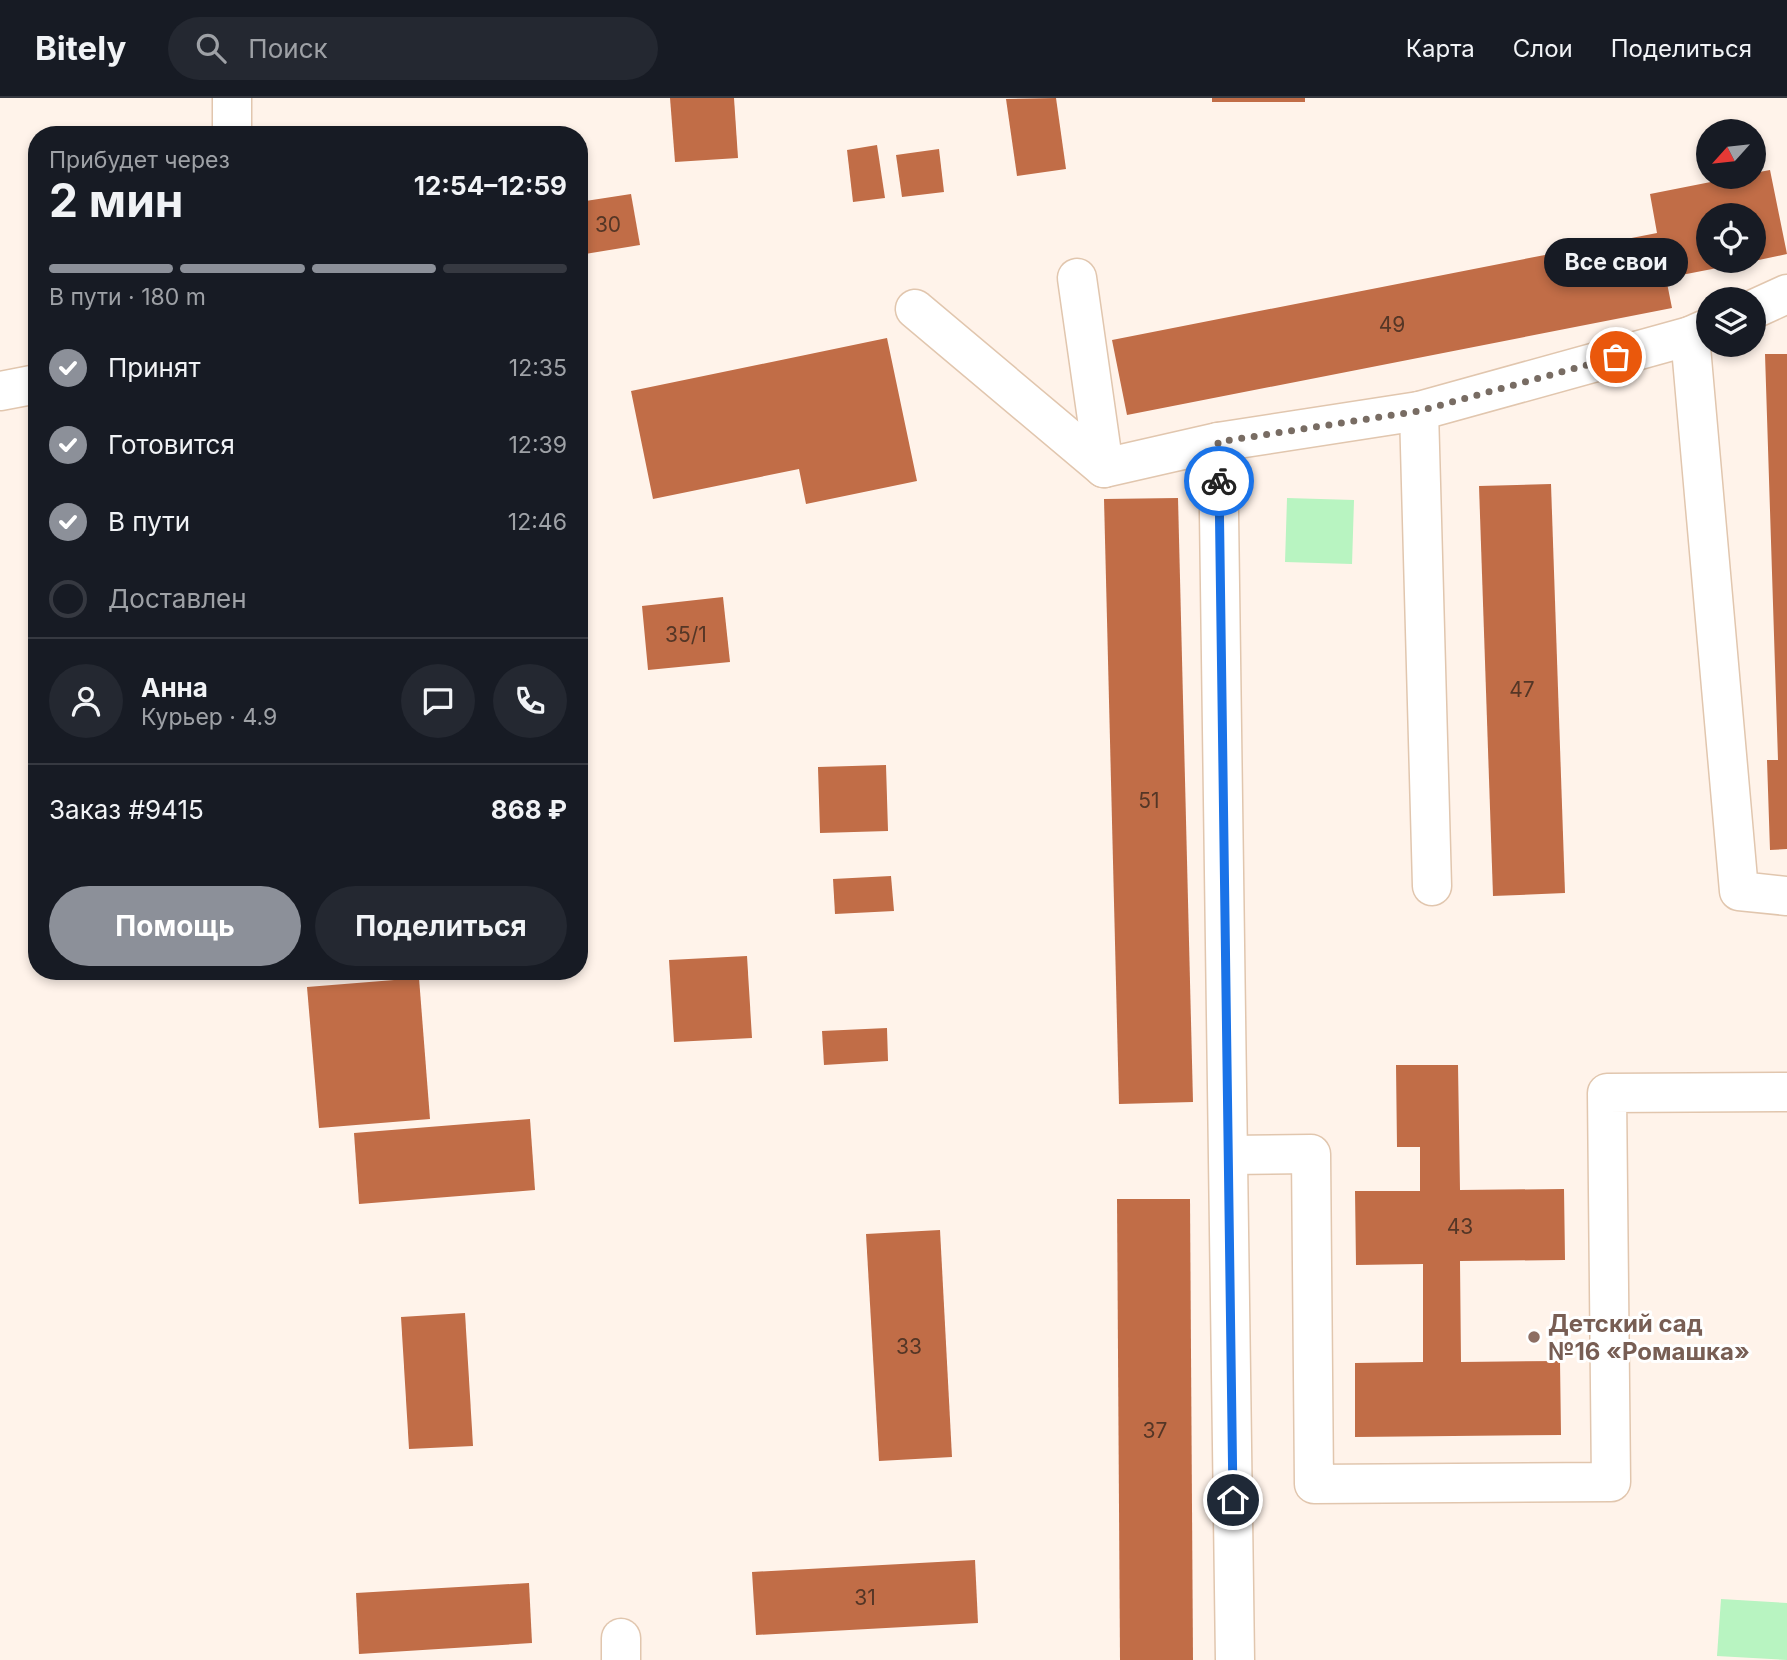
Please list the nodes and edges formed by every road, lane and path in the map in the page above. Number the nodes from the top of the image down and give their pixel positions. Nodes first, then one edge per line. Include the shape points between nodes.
1 (232, 98) edge
2 (232, 126) edge
3 (1077, 278) dead end
4 (1787, 295) edge
5 (1766, 304) edge
6 (915, 309) dead end
7 (1696, 333) edge
8 (1701, 357) edge
9 (28, 386) edge
10 (0, 391) edge
11 (1419, 411) junction
12 (1218, 442) junction
13 (1104, 468) junction
14 (1432, 886) dead end
15 (1787, 896) edge
16 (1787, 1092) edge
17 (1229, 1155) junction
18 (1235, 1660) edge

1 - 2 street
3 - 13 street
4 - 5 street
6 - 13 street
7 - 11 street
8 - 15 street via 1739,891
9 - 10 street
11 - 12 street
11 - 14 street
12 - 13 street
12 - 17 street
16 - 17 street via 1607,1093 1611,1482 1314,1484 1311,1154
17 - 18 street

